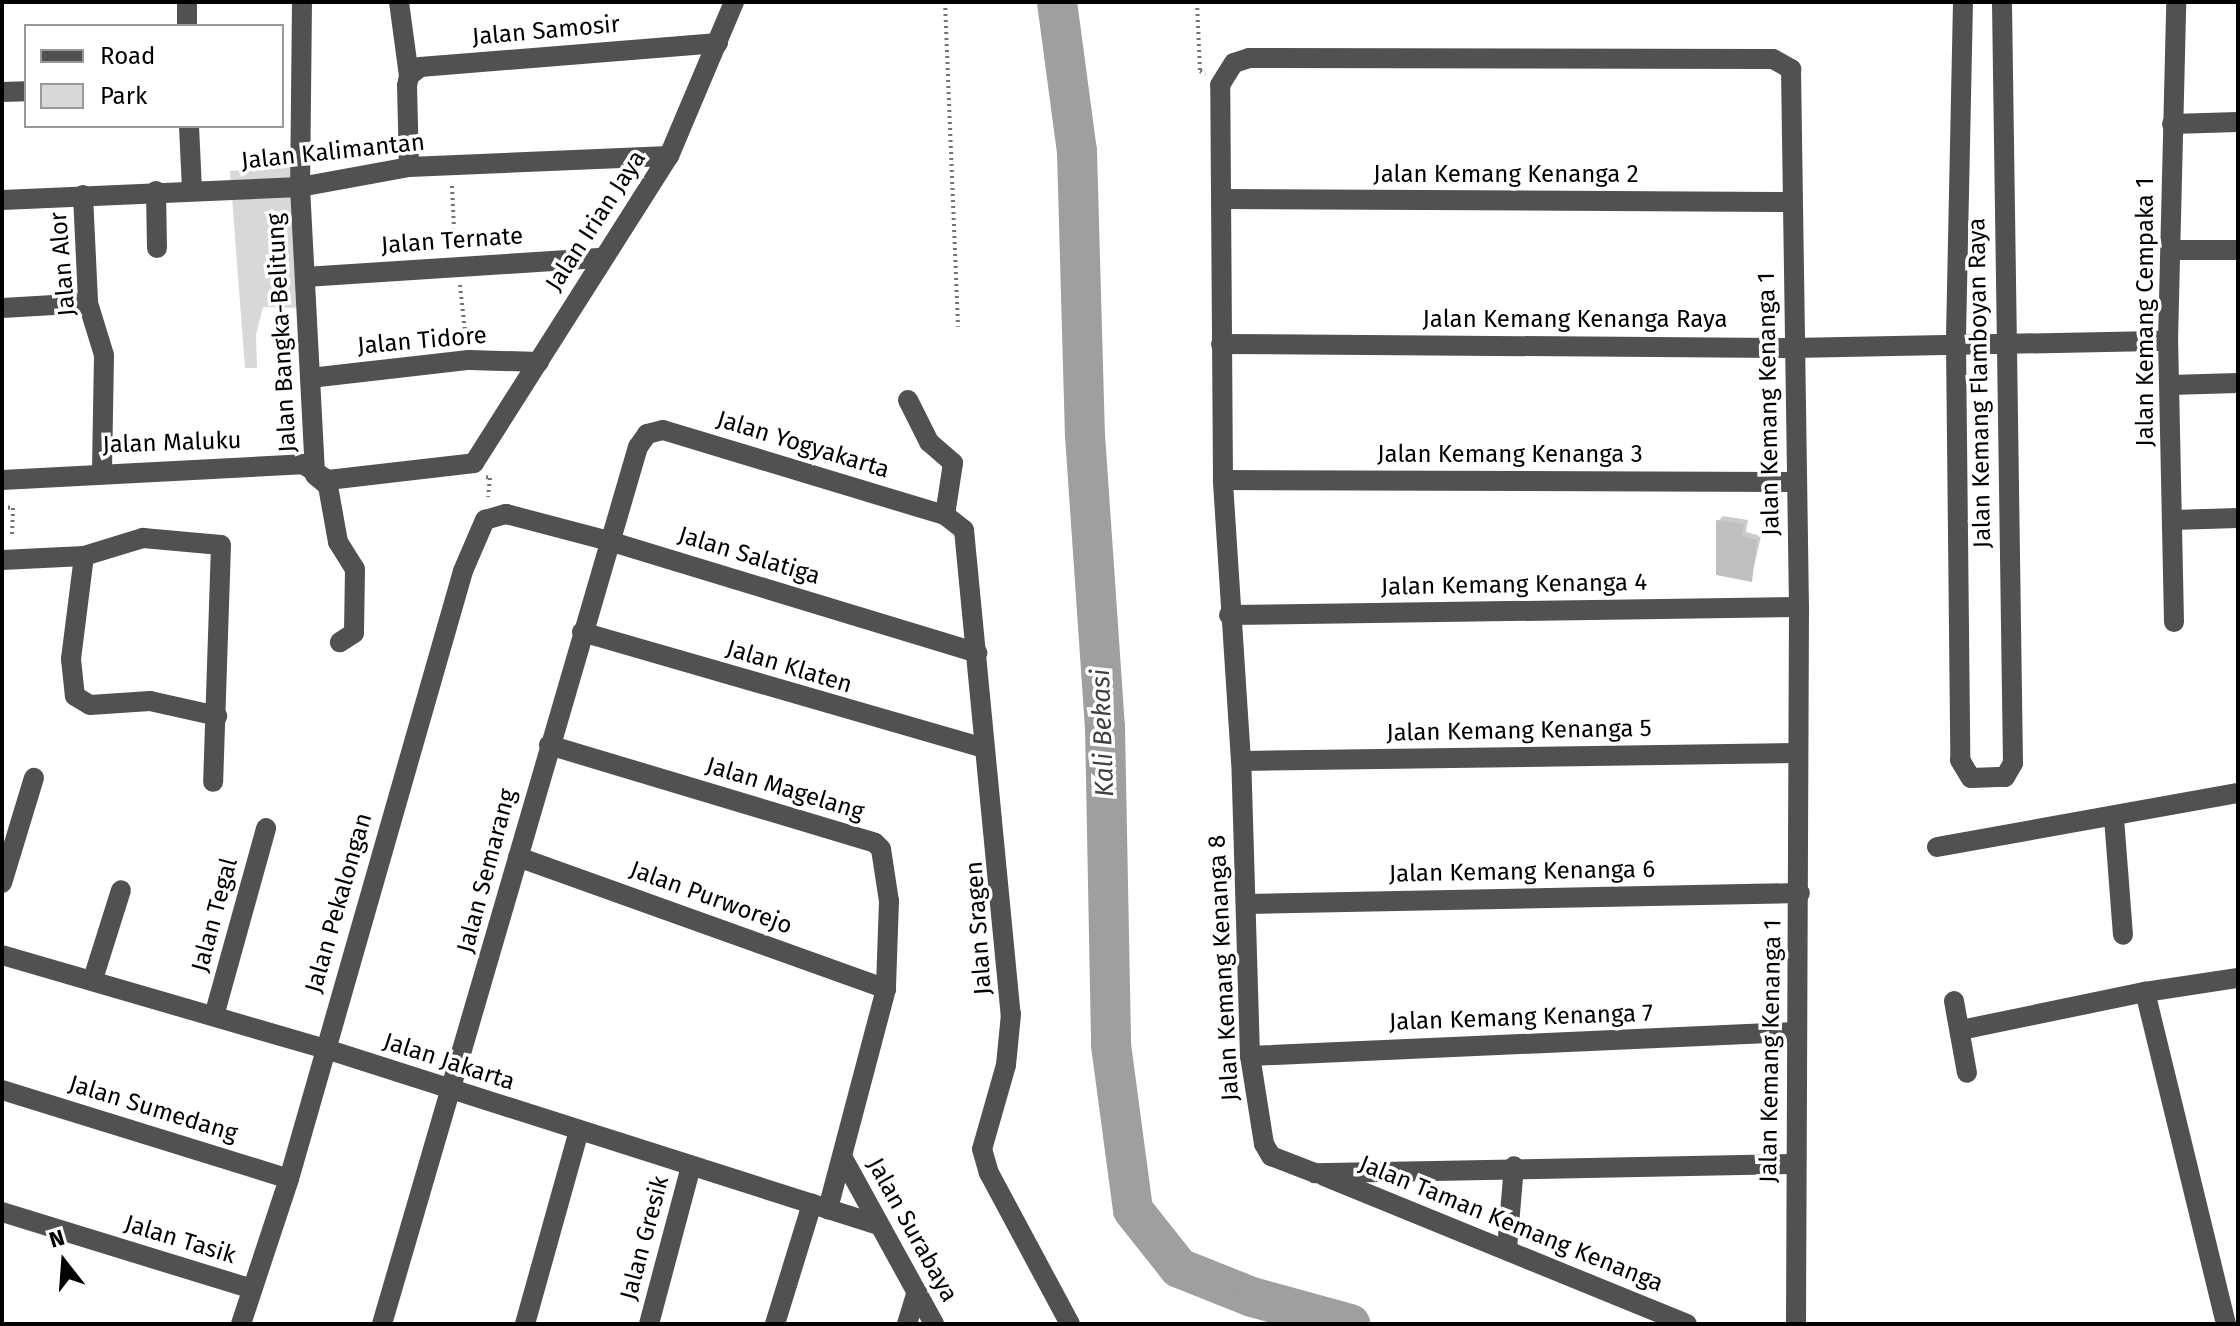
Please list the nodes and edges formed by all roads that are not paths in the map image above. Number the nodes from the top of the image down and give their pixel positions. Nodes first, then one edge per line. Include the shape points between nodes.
1 (187, 2) edge
2 (302, 2) edge
3 (399, 2) edge
4 (734, 2) edge
5 (1963, 2) edge
6 (2002, 2) edge
7 (2176, 2) edge
8 (187, 24) edge
9 (718, 43) junction
10 (409, 76) junction
11 (24, 91) edge
12 (2, 92) edge
13 (2238, 122) edge
14 (2172, 124) junction
15 (189, 128) edge
16 (669, 156) junction
17 (409, 167) junction
18 (300, 187) junction
19 (192, 189) junction
20 (156, 191) junction
21 (83, 195) junction
22 (1222, 199) junction
23 (2, 200) edge
24 (1791, 202) junction
25 (157, 248) dead end
26 (2171, 250) junction
27 (2238, 250) edge
28 (602, 258) junction
29 (305, 277) junction
30 (88, 303) junction
31 (2, 308) edge
32 (2168, 341) junction
33 (2003, 343) junction
34 (1221, 344) junction
35 (1956, 344) junction
36 (1792, 348) junction
37 (539, 362) junction
38 (310, 378) junction
39 (2238, 383) edge
40 (2170, 385) junction
41 (908, 400) dead end
42 (647, 434) joint
43 (477, 460) joint
44 (102, 471) junction
45 (315, 475) junction
46 (2, 480) edge
47 (1223, 480) junction
48 (1796, 482) junction
49 (506, 514) joint
50 (945, 515) junction
51 (2238, 518) edge
52 (2173, 520) junction
53 (609, 541) junction
54 (84, 556) junction
55 (7, 559) edge
56 (1799, 607) junction
57 (1229, 615) junction
58 (2174, 622) dead end
59 (582, 632) junction
60 (340, 642) dead end
61 (977, 653) junction
62 (217, 716) junction
63 (549, 745) junction
64 (983, 748) junction
65 (1797, 753) junction
66 (1241, 761) junction
67 (34, 778) dead end
68 (213, 782) dead end
69 (2238, 793) edge
70 (2114, 818) junction
71 (266, 828) dead end
72 (1937, 847) dead end
73 (518, 857) junction
74 (2, 883) edge
75 (121, 890) dead end
76 (1800, 893) junction
77 (1246, 904) junction
78 (2123, 935) dead end
79 (2, 955) edge
80 (2238, 978) edge
81 (93, 979) junction
82 (886, 989) junction
83 (2145, 992) junction
84 (1954, 1001) dead end
85 (214, 1016) junction
86 (1961, 1030) junction
87 (1794, 1032) junction
88 (326, 1049) junction
89 (1250, 1056) junction
90 (1967, 1073) dead end
91 (2, 1090) edge
92 (454, 1092) junction
93 (579, 1130) junction
94 (844, 1160) junction
95 (1795, 1164) junction
96 (691, 1166) junction
97 (1514, 1166) junction
98 (1315, 1173) junction
99 (289, 1179) junction
100 (820, 1207) junction
101 (2, 1212) edge
102 (878, 1225) junction
103 (1507, 1249) junction
104 (252, 1289) junction
105 (917, 1291) junction
106 (241, 1324) edge
107 (382, 1324) edge
108 (525, 1324) edge
109 (649, 1324) edge
110 (775, 1324) edge
111 (907, 1324) edge
112 (934, 1324) edge
113 (1070, 1324) edge
114 (1687, 1324) edge
115 (1796, 1324) edge
116 (2226, 1324) edge

1 - 8 street
2 - 18 street, Jalan Bangka-Belitung
3 - 10 street
4 - 9 street, Jalan Irian Jaya
5 - 35 street, Jalan Kemang Flamboyan Raya
6 - 33 street, Jalan Kemang Flamboyan Raya
7 - 14 street, Jalan Kemang Cempaka 1
9 - 10 street, Jalan Samosir via 420,67
9 - 16 street, Jalan Irian Jaya
10 - 17 street
11 - 12 street
13 - 14 street
14 - 26 street, Jalan Kemang Cempaka 1
15 - 19 street
16 - 17 street, Jalan Kalimantan
16 - 28 street, Jalan Irian Jaya
17 - 18 street, Jalan Kalimantan
18 - 19 street, Jalan Kalimantan
18 - 29 street, Jalan Bangka-Belitung
19 - 20 street, Jalan Kalimantan
20 - 21 street, Jalan Kalimantan
20 - 25 street
21 - 23 street, Jalan Kalimantan
21 - 30 street, Jalan Alor
22 - 24 street, Jalan Kemang Kenanga 2
22 - 24 street, Jalan Kemang Kenanga 1 via 1220,85 1234,63 1249,58 1773,59 1791,69 1794,79
22 - 34 street
24 - 36 street, Jalan Kemang Kenanga 1
26 - 27 street
26 - 32 street, Jalan Kemang Cempaka 1
28 - 29 street, Jalan Ternate
28 - 37 street, Jalan Irian Jaya
29 - 38 street, Jalan Bangka-Belitung
30 - 31 street
30 - 44 street, Jalan Alor via 104,355
32 - 33 street, Jalan Kemang Kenanga Raya
32 - 40 street, Jalan Kemang Cempaka 1
33 - 35 street, Jalan Kemang Kenanga Raya
33 - 35 street, Jalan Kemang Flamboyan Raya via 2013,763 2005,777 1971,778 1960,760
34 - 36 street, Jalan Kemang Kenanga Raya
34 - 47 street, Jalan Kemang Kenanga 8
35 - 36 street, Jalan Kemang Kenanga Raya
36 - 48 street, Jalan Kemang Kenanga 1
37 - 38 street, Jalan Tidore via 469,360
37 - 43 street, Jalan Irian Jaya
38 - 45 street, Jalan Bangka-Belitung
39 - 40 street
40 - 52 street, Jalan Kemang Cempaka 1
41 - 50 street via 929,442 954,466
42 - 50 street, Jalan Yogyakarta via 663,430
42 - 53 street, Jalan Semarang via 638,447
43 - 45 street, Jalan Maluku via 328,480
44 - 45 street, Jalan Maluku via 303,464
44 - 46 street, Jalan Maluku
45 - 60 street, Jalan Bangka-Belitung via 328,486 338,542 355,569 354,633
47 - 48 street, Jalan Kemang Kenanga 3
47 - 57 street, Jalan Kemang Kenanga 8
48 - 56 street, Jalan Kemang Kenanga 1
49 - 53 street, Jalan Salatiga
49 - 88 street, Jalan Pekalongan via 485,520 463,571 373,870
50 - 61 street, Jalan Sragen via 959,522 968,546
51 - 52 street
52 - 58 street, Jalan Kemang Cempaka 1
53 - 59 street, Jalan Semarang
53 - 61 street, Jalan Salatiga
54 - 55 street
54 - 62 street via 71,659 75,696 90,705 150,701
54 - 62 street via 143,538 221,545
56 - 57 street, Jalan Kemang Kenanga 4
56 - 65 street, Jalan Kemang Kenanga 1
57 - 66 street, Jalan Kemang Kenanga 8
59 - 63 street, Jalan Semarang
59 - 64 street, Jalan Klaten
61 - 64 street, Jalan Sragen
62 - 68 street
63 - 73 street, Jalan Semarang
63 - 82 street, Jalan Magelang via 875,843 883,857 889,901
64 - 113 street, Jalan Sragen via 998,845 1011,1014 1006,1065 982,1149 984,1163
65 - 66 street, Jalan Kemang Kenanga 5
65 - 76 street, Jalan Kemang Kenanga 1
66 - 77 street, Jalan Kemang Kenanga 8
67 - 74 street
69 - 70 street
70 - 72 street
70 - 78 street
71 - 85 street, Jalan Tegal
73 - 82 street, Jalan Purworejo
73 - 92 street, Jalan Semarang
75 - 81 street
76 - 77 street, Jalan Kemang Kenanga 6
76 - 87 street, Jalan Kemang Kenanga 1
77 - 89 street, Jalan Kemang Kenanga 8
79 - 81 street, Jalan Jakarta
80 - 83 street
81 - 85 street, Jalan Jakarta
82 - 94 street, Jalan Magelang
83 - 86 street
83 - 116 street
84 - 86 street
85 - 88 street, Jalan Jakarta
86 - 90 street
87 - 89 street, Jalan Kemang Kenanga 7
87 - 95 street, Jalan Kemang Kenanga 1
88 - 92 street, Jalan Jakarta
88 - 99 street, Jalan Pekalongan
89 - 98 street, Jalan Kemang Kenanga 8 via 1264,1144 1271,1156
91 - 99 street, Jalan Sumedang
92 - 93 street, Jalan Jakarta
92 - 107 street, Jalan Semarang
93 - 96 street, Jalan Jakarta
93 - 108 street
94 - 100 street, Jalan Magelang
94 - 102 street, Jalan Surabaya
95 - 97 street, Jalan Kemang Kenanga 8
95 - 115 street, Jalan Kemang Kenanga 1
96 - 100 street, Jalan Jakarta
96 - 109 street, Jalan Gresik
97 - 98 street, Jalan Kemang Kenanga 8
97 - 103 street
98 - 103 street, Jalan Taman Kemang Kenanga
99 - 104 street, Jalan Pekalongan
100 - 102 street, Jalan Jakarta
100 - 110 street, Jalan Magelang
101 - 104 street, Jalan Tasik
102 - 105 street, Jalan Surabaya
103 - 114 street, Jalan Taman Kemang Kenanga
104 - 106 street, Jalan Pekalongan
105 - 111 street
105 - 112 street, Jalan Surabaya

